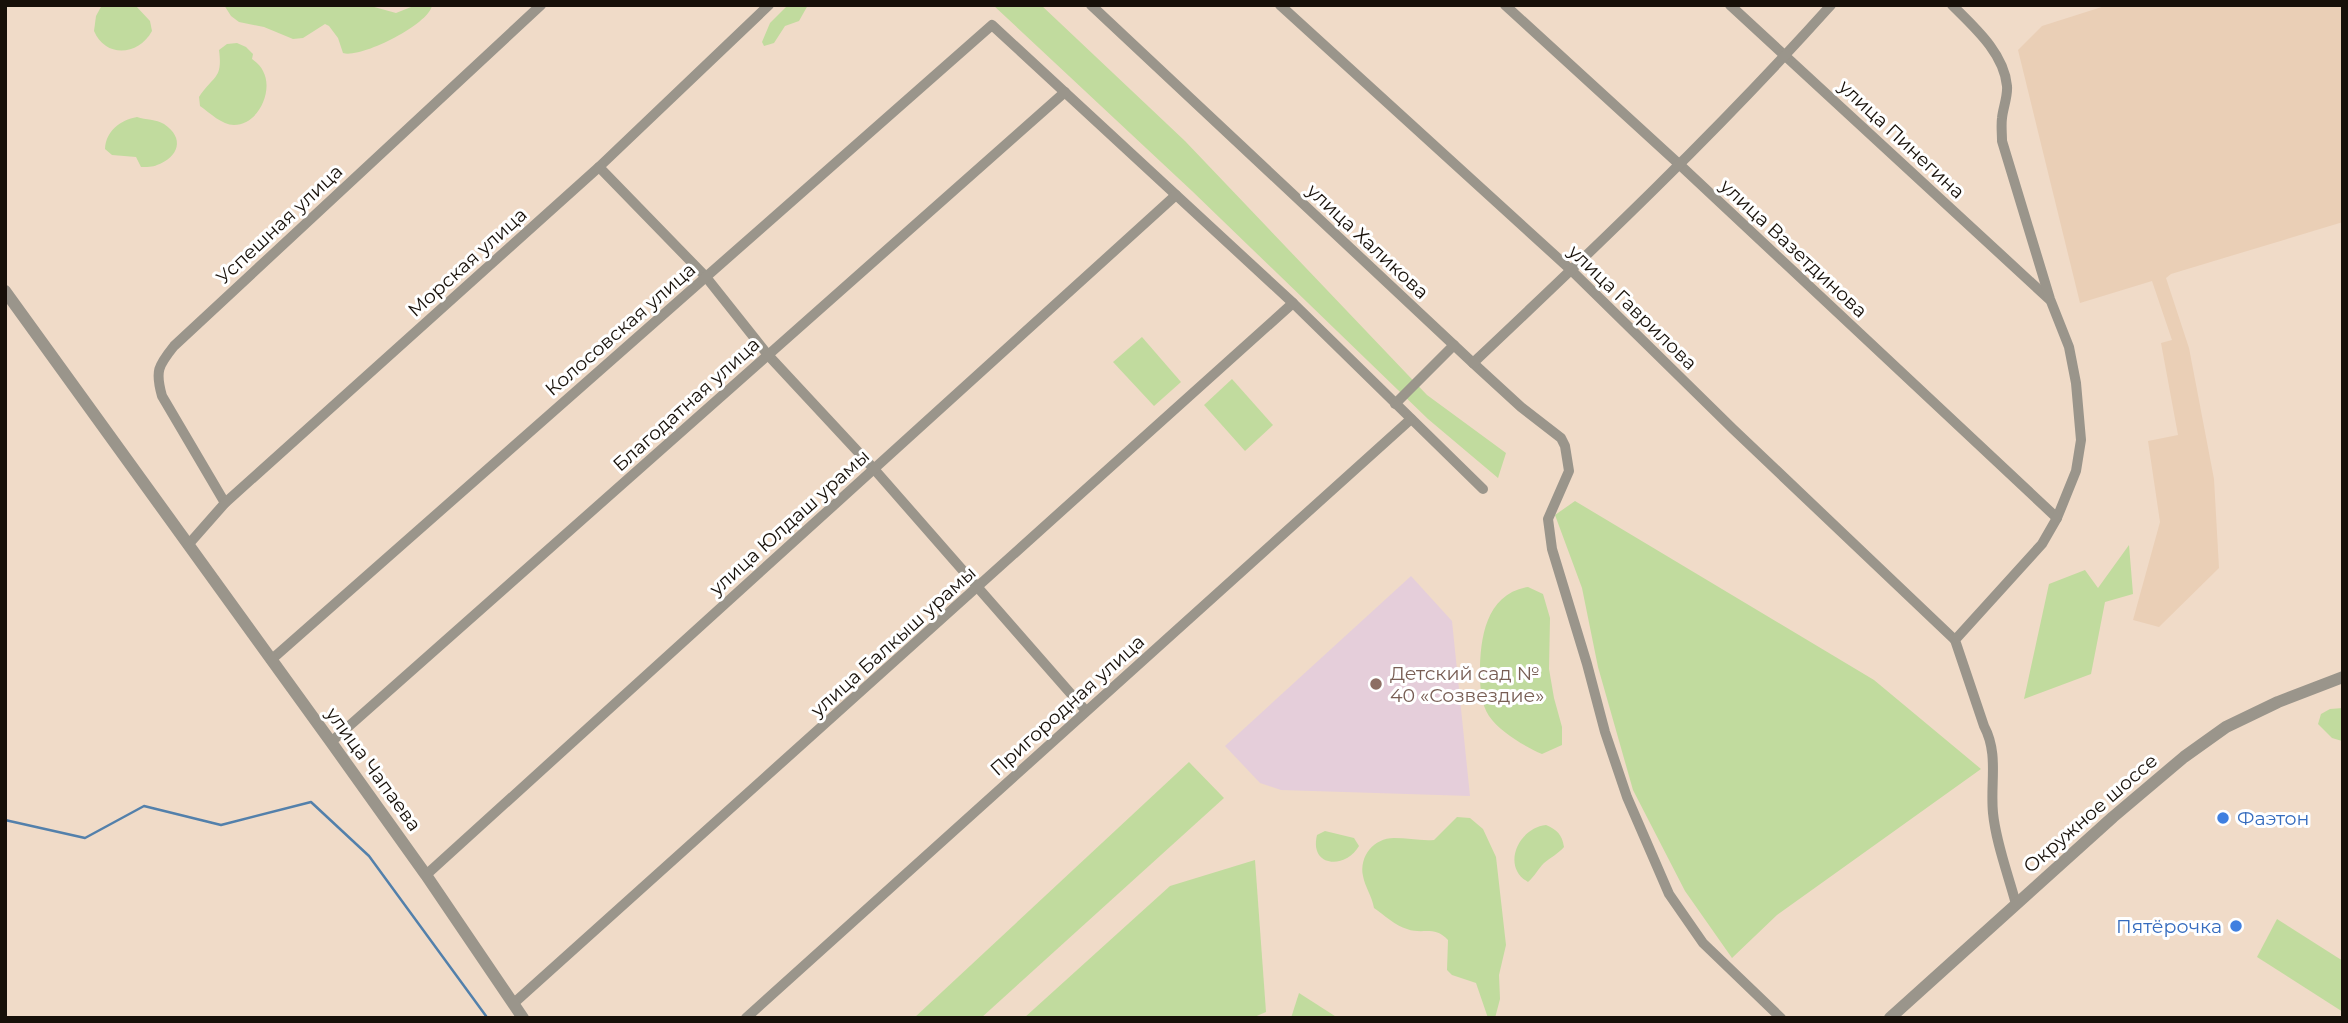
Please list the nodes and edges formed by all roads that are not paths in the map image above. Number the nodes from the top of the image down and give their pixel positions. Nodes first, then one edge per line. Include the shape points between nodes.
1 (541, 5) edge
2 (768, 5) edge
3 (1091, 5) edge
4 (1280, 5) edge
5 (1505, 5) edge
6 (1730, 5) edge
7 (1830, 5) edge
8 (1952, 5) edge
9 (1785, 56) junction
10 (1065, 92) junction
11 (1680, 164) junction
12 (598, 167) junction
13 (1176, 194) junction
14 (1571, 270) junction
15 (706, 277) junction
16 (5, 291) edge
17 (2050, 299) junction
18 (1293, 303) junction
19 (1454, 345) junction
20 (768, 355) junction
21 (1473, 363) junction
22 (1395, 404) junction
23 (1411, 419) junction
24 (874, 469) junction
25 (1483, 489) dead end
26 (225, 503) junction
27 (2057, 518) junction
28 (188, 545) junction
29 (979, 588) junction
30 (1955, 640) junction
31 (271, 660) junction
32 (2343, 677) edge
33 (1086, 711) junction
34 (331, 742) junction
35 (426, 876) junction
36 (2016, 904) junction
37 (514, 1003) junction
38 (523, 1018) edge
39 (746, 1018) edge
40 (1780, 1018) edge
41 (1890, 1018) edge

1 - 26 street, Успешная улица via 160,363 157,377 162,396
2 - 12 street, Морская улица
3 - 19 street, улица Халикова
4 - 14 street, улица Гаврилова
5 - 11 street, улица Вазетдинова
6 - 9 street, улица Пинегина
7 - 9 street
8 - 17 street via 1979,32 2004,74 2008,88 2002,141
9 - 11 street
9 - 17 street, улица Пинегина
10 - 13 street
10 - 15 street, Колосовская улица via 992,24
10 - 20 street, Благодатная улица
11 - 14 street
11 - 27 street, улица Вазетдинова
12 - 15 street
12 - 26 street, Морская улица
13 - 18 street
13 - 24 street, улица Юлдаш урамы
14 - 21 street
14 - 30 street, улица Гаврилова
15 - 20 street
15 - 31 street, Колосовская улица
16 - 28 street, улица Чапаева
17 - 27 street via 2070,347 2081,440 2076,471
18 - 22 street
18 - 29 street, улица Балкыш урамы
19 - 21 street, улица Халикова
19 - 22 street
20 - 24 street
20 - 34 street, Благодатная улица
21 - 40 street, улица Халикова via 1565,446 1569,471 1548,519 1552,550 1627,797 1670,894 1703,943
22 - 23 street
23 - 25 street
23 - 33 street, Пригородная улица
24 - 29 street
24 - 35 street, улица Юлдаш урамы
26 - 28 street, Морская улица
27 - 30 street via 2042,544
28 - 31 street, улица Чапаева
29 - 33 street
29 - 37 street, улица Балкыш урамы
30 - 36 street via 1991,738 1993,816
31 - 34 street, улица Чапаева
32 - 36 street, Окружное шоссе via 2226,727 2163,774
33 - 39 street, Пригородная улица
34 - 35 street, улица Чапаева
35 - 37 street, улица Чапаева
36 - 41 street, Окружное шоссе
37 - 38 street, улица Чапаева

